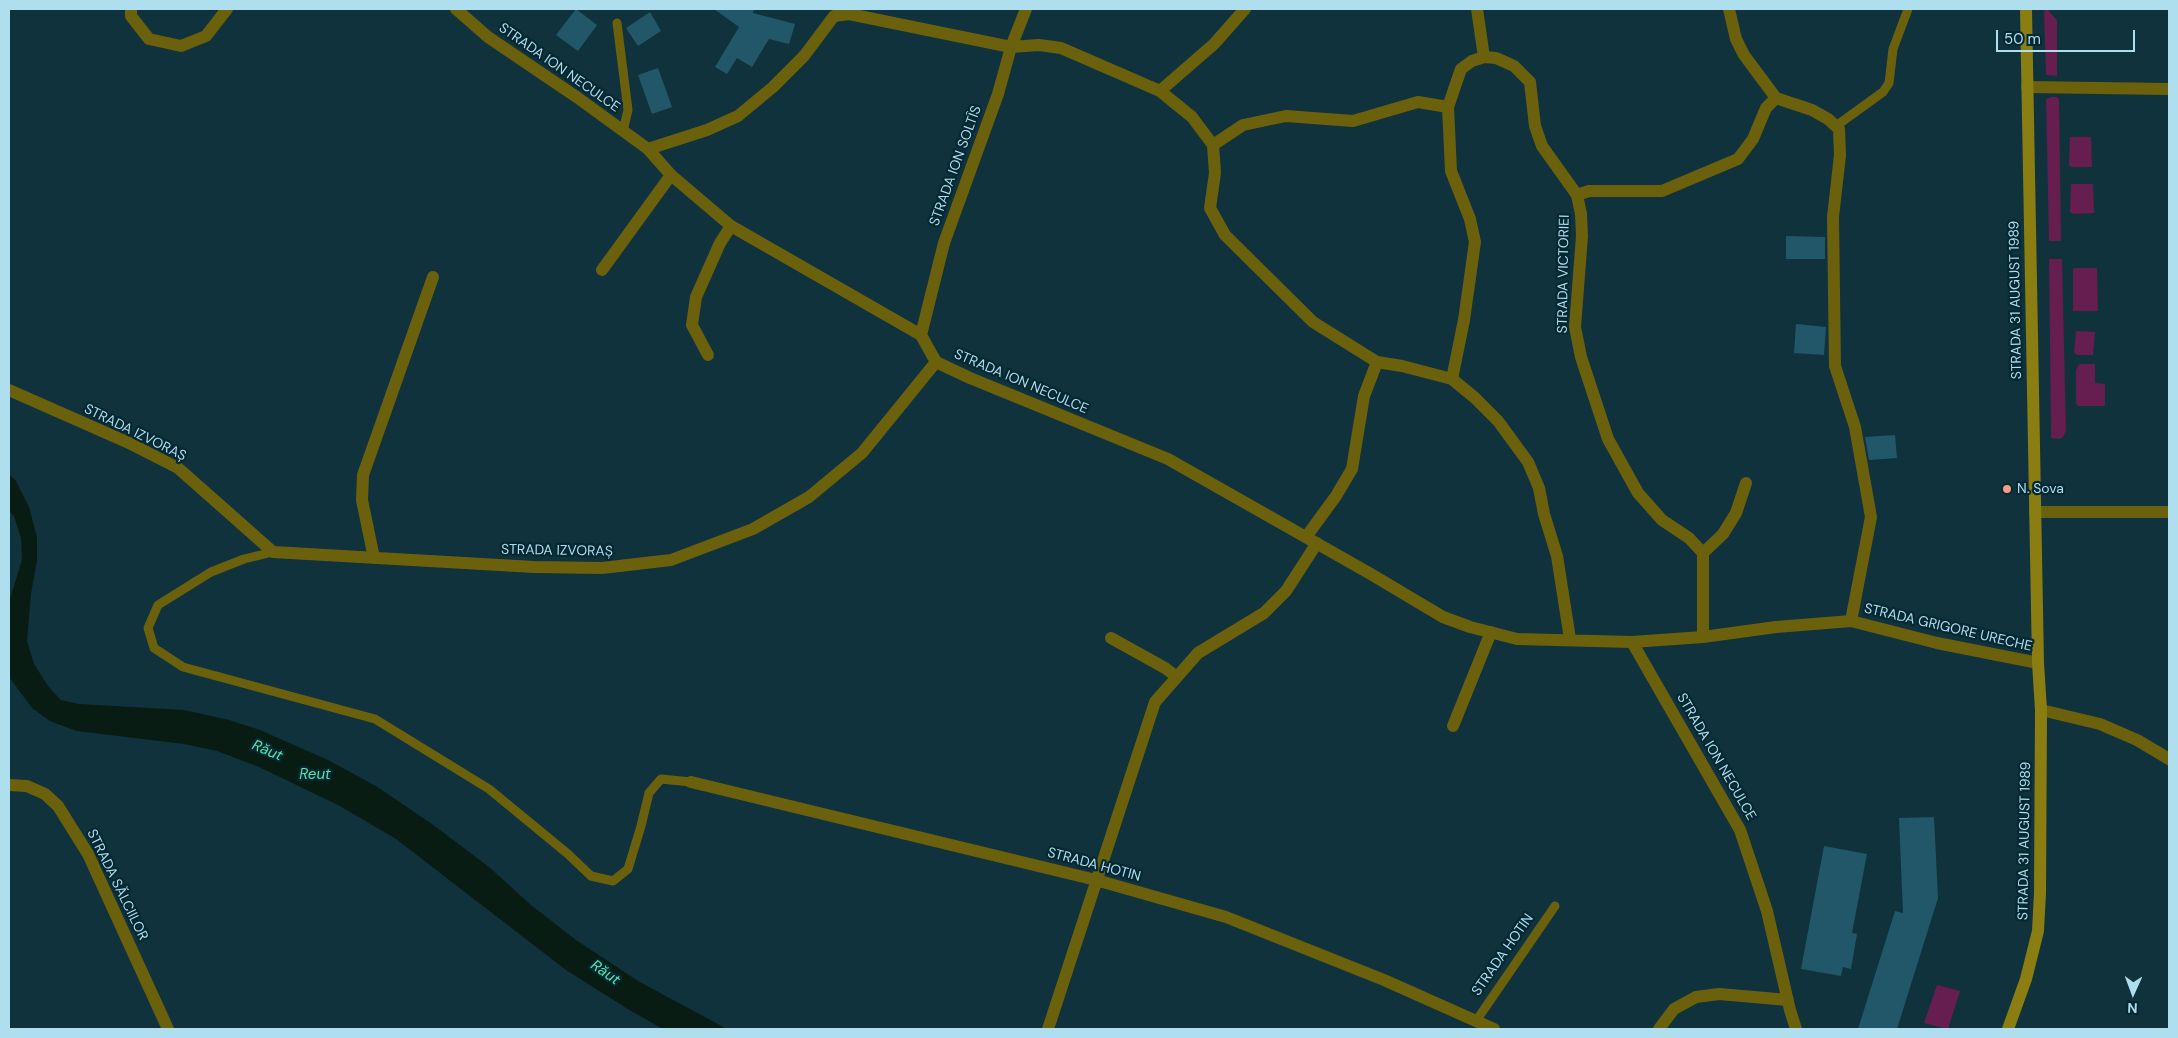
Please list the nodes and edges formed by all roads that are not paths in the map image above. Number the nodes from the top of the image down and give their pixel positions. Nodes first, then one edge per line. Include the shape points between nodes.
1 (131, 9) edge
2 (227, 9) edge
3 (456, 9) edge
4 (1026, 9) edge
5 (1245, 9) edge
6 (1477, 9) edge
7 (1729, 9) edge
8 (1908, 9) edge
9 (2026, 9) edge
10 (832, 13) edge
11 (617, 23) dead end
12 (1011, 47) junction
13 (1484, 57) junction
14 (2027, 87) junction
15 (2169, 89) edge
16 (1160, 91) junction
17 (1776, 98) junction
18 (1448, 107) junction
19 (1836, 126) junction
20 (623, 131) junction
21 (1213, 145) junction
22 (648, 149) junction
23 (670, 176) junction
24 (1577, 195) junction
25 (730, 226) junction
26 (602, 270) dead end
27 (433, 277) dead end
28 (921, 336) junction
29 (708, 355) dead end
30 (936, 362) junction
31 (1377, 362) junction
32 (1452, 379) junction
33 (9, 390) edge
34 (1746, 483) dead end
35 (2035, 512) junction
36 (2169, 512) edge
37 (1311, 540) junction
38 (273, 552) junction
39 (1703, 553) junction
40 (374, 558) junction
41 (1851, 621) junction
42 (1491, 632) junction
43 (1703, 637) junction
44 (1111, 638) dead end
45 (1570, 639) junction
46 (1632, 642) junction
47 (2038, 663) junction
48 (1177, 677) junction
49 (2041, 710) junction
50 (1453, 726) dead end
51 (2169, 759) edge
52 (691, 782) joint
53 (9, 785) edge
54 (1096, 880) junction
55 (1555, 906) dead end
56 (1788, 1000) junction
57 (1476, 1021) junction
58 (168, 1029) edge
59 (1048, 1029) edge
60 (1494, 1029) edge
61 (1659, 1029) edge
62 (1796, 1029) edge
63 (2008, 1029) edge

1 - 2 street via 131,16 149,39 181,46 206,36
3 - 20 street, STRADA ION NECULCE via 488,37
4 - 12 street, STRADA ION SOLTÎS
5 - 16 street via 1214,44
6 - 13 street
7 - 17 street via 1736,40
8 - 19 lane via 1893,49 1889,83 1883,92
9 - 14 main road, STRADA 31 AUGUST 1989
10 - 12 street via 862,15
10 - 22 street via 804,56 738,116
11 - 20 lane, STRADA ION NECULCE via 628,110
12 - 16 street via 1039,45 1061,48
12 - 28 street, STRADA ION SOLTÎS via 998,94 944,244
13 - 18 street via 1461,69
13 - 24 street, STRADA VICTORIEI via 1514,66 1530,82 1535,126 1542,146
14 - 15 street
14 - 35 main road, STRADA 31 AUGUST 1989
16 - 21 street via 1192,117
17 - 19 street via 1812,110
17 - 24 street, STRADA VICTORIEI via 1766,108 1753,139 1738,159 1662,191 1589,190
18 - 21 street via 1418,102 1353,121 1286,116 1243,125
18 - 32 street via 1450,172 1470,220 1475,242
19 - 41 street, STRADA GRIGORE URECHE via 1840,136 1840,155 1833,217 1835,366 1855,426 1871,517
20 - 22 street, STRADA ION NECULCE
21 - 31 street via 1215,173 1210,208 1225,235 1313,322
22 - 23 street, STRADA ION NECULCE
23 - 25 street, STRADA ION NECULCE
23 - 26 street
24 - 39 street, STRADA VICTORIEI via 1582,214 1582,236 1575,327 1592,394 1608,439 1638,493 1662,520 1689,538
25 - 28 street, STRADA ION NECULCE
25 - 29 street via 696,297 692,315 692,325
27 - 40 street via 363,475 362,500
28 - 30 street, STRADA ION NECULCE
30 - 37 street, STRADA ION NECULCE via 1168,459
30 - 40 street, STRADA IZVORAȘ via 862,453 809,497 752,529 671,560 602,568
31 - 32 street
31 - 37 street via 1364,396 1352,469
32 - 45 street via 1498,421 1528,462 1539,488 1557,556
33 - 38 street, STRADA IZVORAȘ via 178,468
34 - 39 street via 1728,527
35 - 36 street
35 - 47 main road, STRADA 31 AUGUST 1989
37 - 42 street, STRADA ION NECULCE via 1443,617
37 - 48 street via 1286,591 1264,613 1198,653
38 - 40 street, STRADA IZVORAȘ
38 - 52 lane via 210,572 158,605 148,628 154,648 183,667 375,718 489,789 591,876 613,881 628,869 649,793 661,779
39 - 43 street
41 - 43 street, STRADA GRIGORE URECHE
41 - 47 street, STRADA GRIGORE URECHE via 1937,644
42 - 45 street, STRADA ION NECULCE via 1517,639
42 - 50 street
43 - 46 street, STRADA GRIGORE URECHE
44 - 48 street
45 - 46 street, STRADA ION NECULCE
46 - 56 street, STRADA ION NECULCE via 1740,830 1767,911
47 - 49 main road, STRADA 31 AUGUST 1989
48 - 54 street via 1155,702
49 - 51 street via 2100,724
49 - 63 main road, STRADA 31 AUGUST 1989 via 2038,931 2026,979
52 - 54 street, STRADA HOTIN
53 - 58 street, STRADA SĂLCIILOR via 27,786 45,794 58,806 88,854
54 - 57 street, STRADA HOTIN via 1226,917 1384,980
54 - 59 street
55 - 57 lane, STRADA HOTIN
56 - 61 street via 1719,994 1696,997 1674,1009
56 - 62 street, STRADA ION NECULCE
57 - 60 street, STRADA HOTIN

